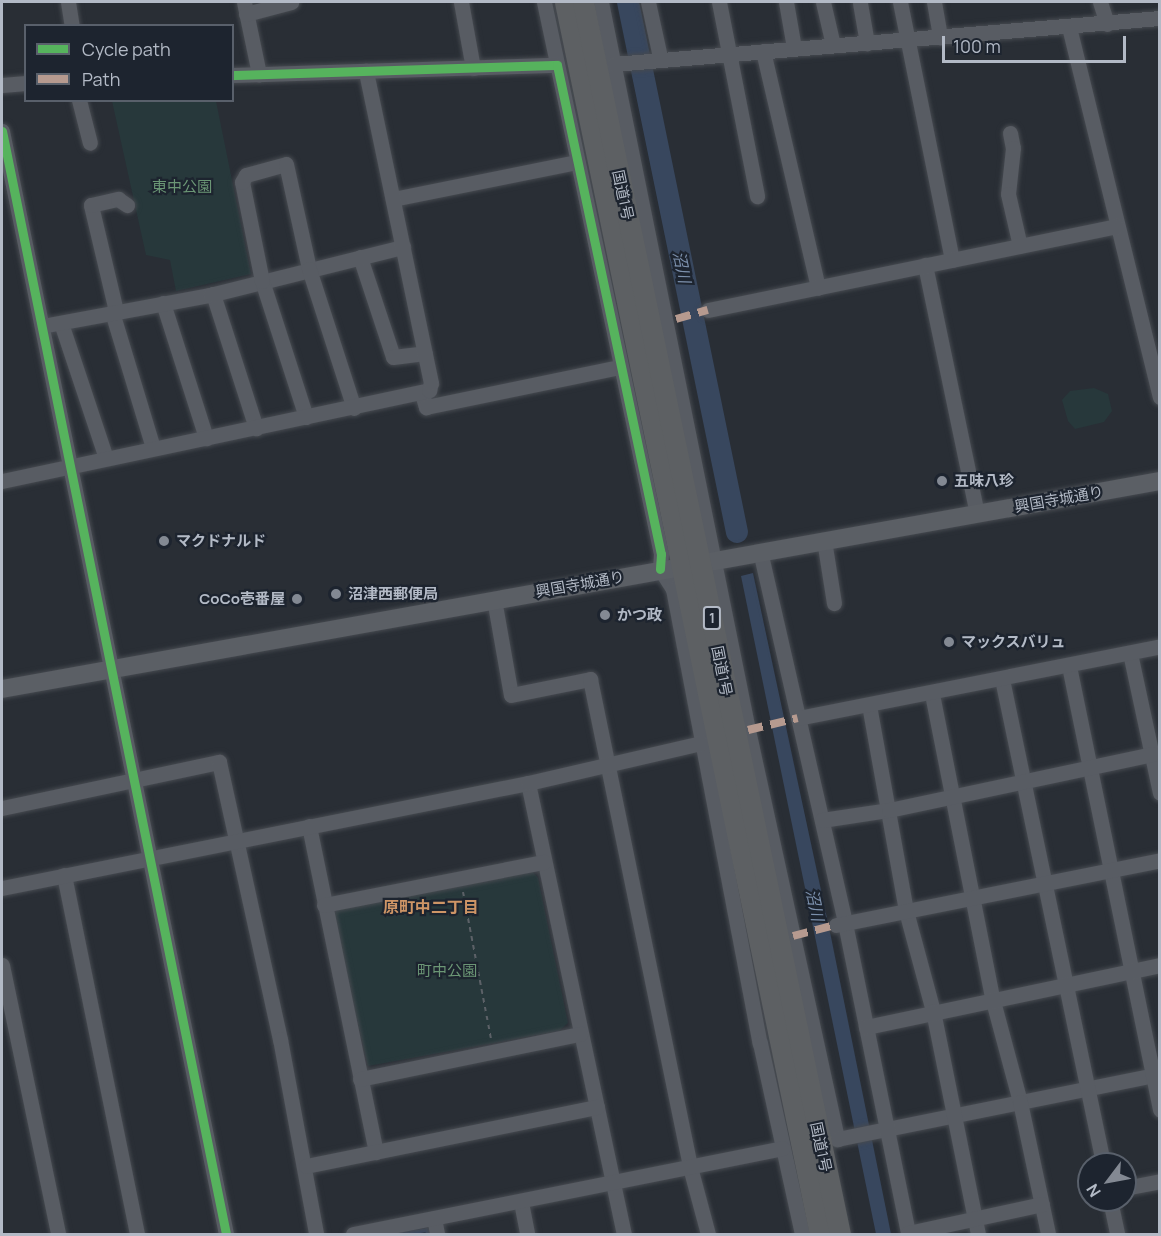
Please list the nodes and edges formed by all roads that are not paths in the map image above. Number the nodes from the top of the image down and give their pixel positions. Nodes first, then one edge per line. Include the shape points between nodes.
1 (68, 2) edge
2 (291, 2) edge
3 (461, 2) edge
4 (544, 2) edge
5 (565, 2) edge
6 (584, 2) edge
7 (601, 2) edge
8 (648, 2) edge
9 (719, 2) edge
10 (786, 2) edge
11 (823, 2) edge
12 (900, 2) edge
13 (934, 2) edge
14 (1100, 2) edge
15 (860, 3) dead end
16 (264, 5) edge
17 (245, 8) edge
18 (1160, 18) edge
19 (72, 24) edge
20 (1107, 24) junction
21 (1069, 27) junction
22 (940, 37) junction
23 (907, 40) junction
24 (867, 43) junction
25 (833, 45) junction
26 (794, 48) junction
27 (763, 51) junction
28 (729, 52) junction
29 (660, 57) junction
30 (614, 64) junction
31 (557, 66) junction
32 (473, 68) junction
33 (366, 71) junction
34 (259, 74) junction
35 (234, 75) edge
36 (24, 83) edge
37 (2, 84) edge
38 (80, 102) edge
39 (2, 131) edge
40 (1010, 133) dead end
41 (90, 143) dead end
42 (577, 162) junction
43 (757, 196) dead end
44 (393, 199) junction
45 (127, 205) dead end
46 (1116, 226) junction
47 (1020, 246) junction
48 (403, 247) junction
49 (360, 257) junction
50 (952, 260) junction
51 (925, 266) junction
52 (309, 269) junction
53 (262, 281) junction
54 (818, 288) junction
55 (213, 294) junction
56 (163, 303) junction
57 (708, 310) dead end
58 (114, 311) junction
59 (61, 323) junction
60 (42, 326) junction
61 (425, 353) junction
62 (620, 367) junction
63 (422, 394) junction
64 (1160, 397) edge
65 (354, 408) junction
66 (306, 417) junction
67 (256, 428) junction
68 (206, 438) junction
69 (153, 448) junction
70 (106, 458) junction
71 (70, 466) junction
72 (2, 481) edge
73 (1160, 481) edge
74 (977, 513) junction
75 (824, 540) junction
76 (760, 551) junction
77 (698, 562) junction
78 (660, 569) junction
79 (494, 600) junction
80 (834, 603) dead end
81 (1160, 646) edge
82 (1130, 653) junction
83 (1069, 666) junction
84 (111, 670) junction
85 (1002, 679) junction
86 (2, 689) edge
87 (932, 694) junction
88 (869, 705) junction
89 (798, 718) junction
90 (701, 743) junction
91 (1152, 754) junction
92 (608, 765) junction
93 (1092, 766) junction
94 (133, 780) junction
95 (528, 783) junction
96 (1023, 783) junction
97 (1160, 793) edge
98 (953, 795) junction
99 (2, 808) edge
100 (889, 810) junction
101 (822, 820) junction
102 (309, 826) junction
103 (238, 839) junction
104 (149, 858) junction
105 (1160, 861) edge
106 (544, 862) junction
107 (1112, 870) junction
108 (64, 875) junction
109 (1044, 884) junction
110 (2, 888) edge
111 (972, 897) junction
112 (324, 905) junction
113 (906, 911) junction
114 (840, 924) junction
115 (2, 965) edge
116 (1160, 965) edge
117 (1134, 971) junction
118 (1064, 985) junction
119 (993, 1001) junction
120 (933, 1011) junction
121 (866, 1027) junction
122 (580, 1034) junction
123 (1155, 1075) edge
124 (360, 1079) junction
125 (1087, 1088) junction
126 (1020, 1102) junction
127 (597, 1107) junction
128 (1160, 1110) edge
129 (954, 1114) junction
130 (883, 1130) junction
131 (782, 1148) junction
132 (376, 1152) junction
133 (1100, 1152) edge
134 (306, 1166) junction
135 (690, 1167) junction
136 (1160, 1181) edge
137 (612, 1182) junction
138 (1137, 1186) edge
139 (520, 1202) junction
140 (1042, 1204) junction
141 (1112, 1212) edge
142 (434, 1218) junction
143 (975, 1218) junction
144 (58, 1234) edge
145 (137, 1234) edge
146 (226, 1234) edge
147 (316, 1234) edge
148 (353, 1234) edge
149 (437, 1234) edge
150 (527, 1234) edge
151 (624, 1234) edge
152 (708, 1234) edge
153 (802, 1234) edge
154 (820, 1234) edge
155 (840, 1234) edge
156 (908, 1234) edge
157 (978, 1234) edge
158 (1048, 1234) edge
159 (1117, 1234) edge

1 - 19 street
2 - 16 street
3 - 32 street
4 - 31 street
5 - 77 highway, 国道1号 / 1
6 - 77 highway, 国道1号 / 1
7 - 30 street
8 - 29 street
9 - 28 street
10 - 26 street
11 - 25 street
12 - 23 street
13 - 22 street
14 - 20 street
15 - 24 street
16 - 17 street
17 - 34 street
18 - 20 street
20 - 21 street
21 - 22 street
21 - 46 street
22 - 23 street
23 - 24 street
23 - 50 street
24 - 25 street
25 - 26 street
26 - 27 street
27 - 28 street
27 - 54 street
28 - 29 street
28 - 43 street
29 - 30 street
30 - 77 street via 671,319
31 - 32 street
31 - 42 street
32 - 33 street
33 - 34 street
33 - 44 street
34 - 35 street
36 - 37 street
38 - 41 street
39 - 60 street
40 - 47 street via 1013,148 1008,194
42 - 44 street
42 - 62 street
44 - 48 street
45 - 58 street via 118,199 91,205
46 - 47 street
46 - 64 street
47 - 50 street
48 - 49 street
48 - 61 street
49 - 52 street
49 - 61 street via 393,357
50 - 51 street
51 - 54 street
51 - 74 street
52 - 53 street
52 - 53 street via 286,164 250,173 242,182
52 - 65 street
53 - 55 street
53 - 66 street
54 - 57 street
55 - 56 street
55 - 67 street
56 - 58 street
56 - 68 street
58 - 59 street
58 - 69 street
59 - 60 street
59 - 70 street
60 - 71 street
61 - 63 street via 431,383
62 - 63 street via 426,407
62 - 78 street via 661,554
63 - 65 street
65 - 66 street
66 - 67 street
67 - 68 street
68 - 69 street
69 - 70 street
70 - 71 street
71 - 72 street
71 - 84 street
73 - 74 main road, 興国寺城通り
74 - 75 main road, 興国寺城通り
75 - 76 main road, 興国寺城通り
75 - 80 street
76 - 77 main road, 興国寺城通り
76 - 89 street
77 - 78 main road, 興国寺城通り
77 - 130 street via 837,1139
77 - 154 highway, 国道1号 / 1
77 - 155 highway, 国道1号 / 1
78 - 79 main road, 興国寺城通り
78 - 90 street via 673,589
79 - 84 main road, 興国寺城通り
79 - 92 street via 511,696 590,679
81 - 82 street
82 - 83 street
82 - 91 street
83 - 85 street
83 - 93 street
84 - 86 main road, 興国寺城通り
84 - 94 street
85 - 87 street
85 - 96 street
87 - 88 street
87 - 98 street
88 - 89 street
88 - 100 street
89 - 101 street
90 - 92 street
90 - 131 street via 768,1054
91 - 93 street
91 - 97 street
92 - 95 street
92 - 135 street
93 - 96 street
93 - 107 street
94 - 99 street
94 - 103 street via 219,762
94 - 104 street
95 - 102 street
95 - 106 street
96 - 98 street
96 - 109 street
98 - 100 street
98 - 111 street
100 - 101 street
100 - 113 street
101 - 114 street
102 - 103 street
102 - 112 street
103 - 104 street
103 - 134 street
104 - 108 street
104 - 146 street
105 - 107 street
106 - 112 street
106 - 122 street
107 - 109 street
107 - 117 street
108 - 110 street
108 - 145 street
109 - 111 street
109 - 118 street
111 - 113 street
111 - 119 street
112 - 124 street
113 - 114 street
113 - 120 street
114 - 121 street
115 - 144 street
116 - 117 street
117 - 118 street
117 - 123 street
118 - 119 street
118 - 125 street
119 - 120 street
119 - 126 street
120 - 121 street
120 - 129 street
121 - 130 street
122 - 124 street
122 - 127 street
123 - 125 street
123 - 128 street
124 - 132 street
125 - 126 street
125 - 133 street
126 - 129 street
126 - 140 street
127 - 132 street
127 - 137 street
129 - 130 street
129 - 143 street
130 - 156 street
131 - 135 street
131 - 153 street
132 - 134 street
134 - 147 street
135 - 137 street
135 - 152 street
136 - 138 street
137 - 139 street
137 - 151 street
139 - 142 street
139 - 150 street
140 - 143 street
140 - 158 street
141 - 159 street
142 - 148 street
142 - 149 street
143 - 156 street
143 - 157 street

